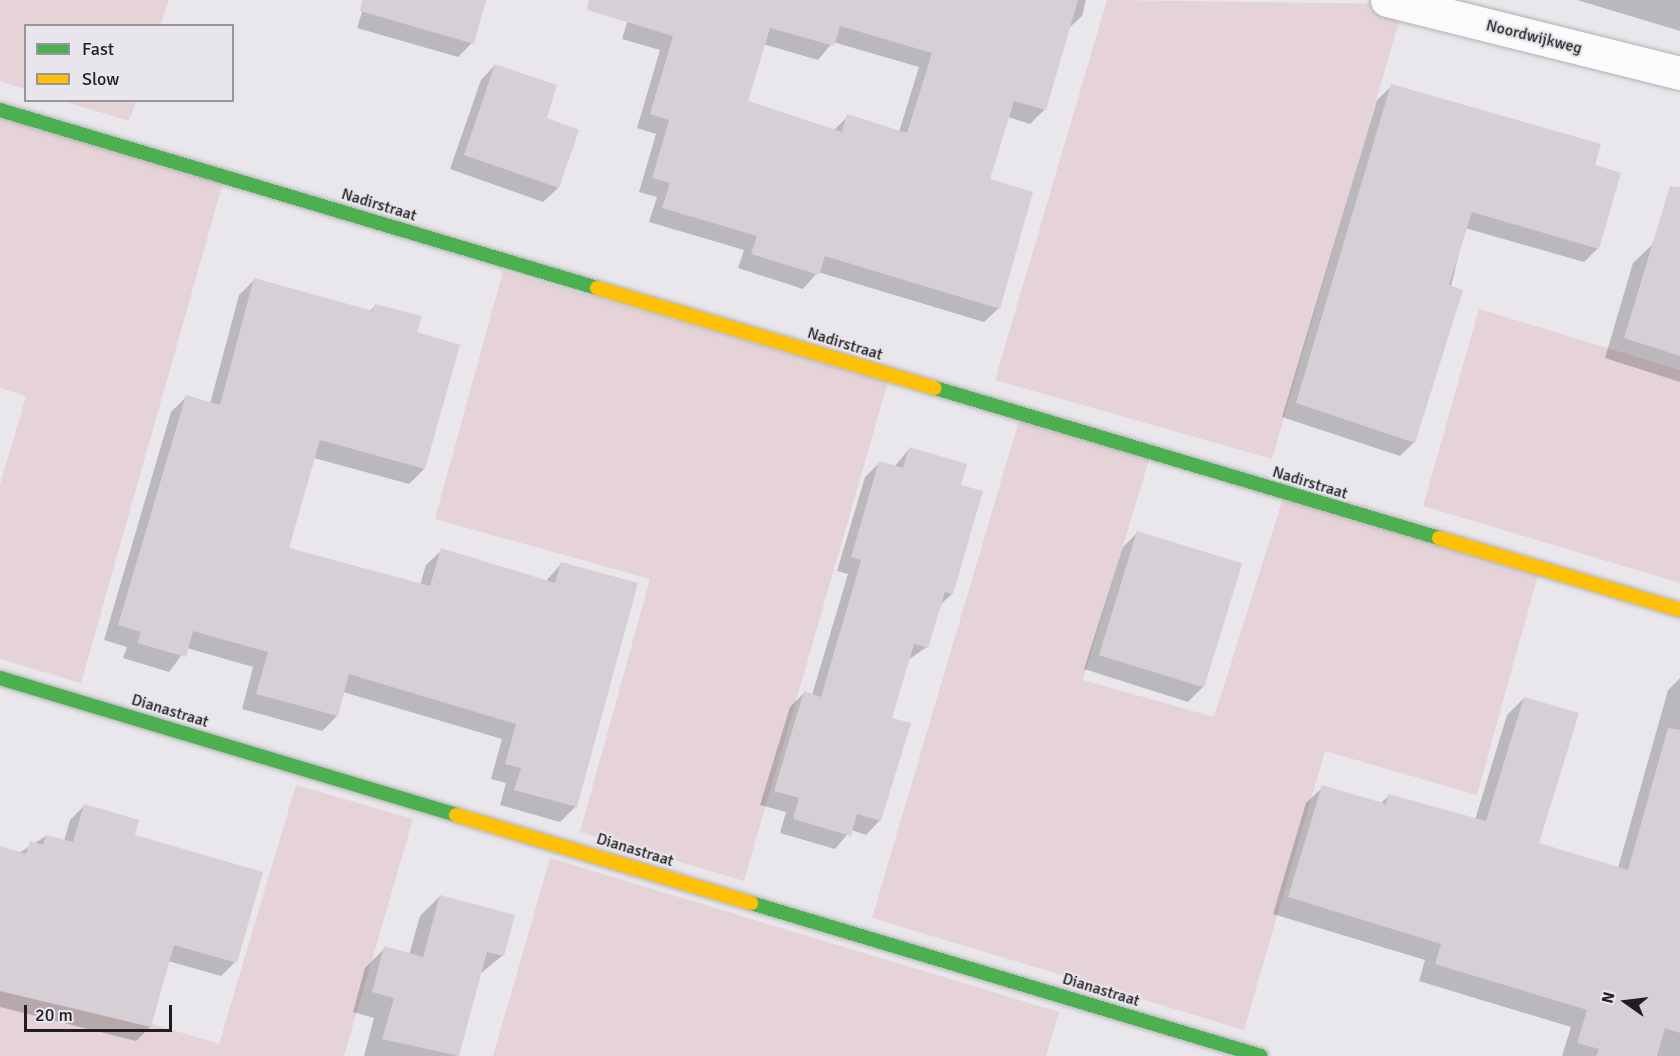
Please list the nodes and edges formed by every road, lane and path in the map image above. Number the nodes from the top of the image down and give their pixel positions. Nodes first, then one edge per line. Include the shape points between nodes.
1 (1388, 0) edge
2 (1680, 73) edge
3 (0, 110) edge
4 (1680, 610) edge
5 (0, 678) edge
6 (1261, 1056) edge

1 - 2 street, Noordwijkweg
3 - 4 street, Nadirstraat
5 - 6 street, Dianastraat

